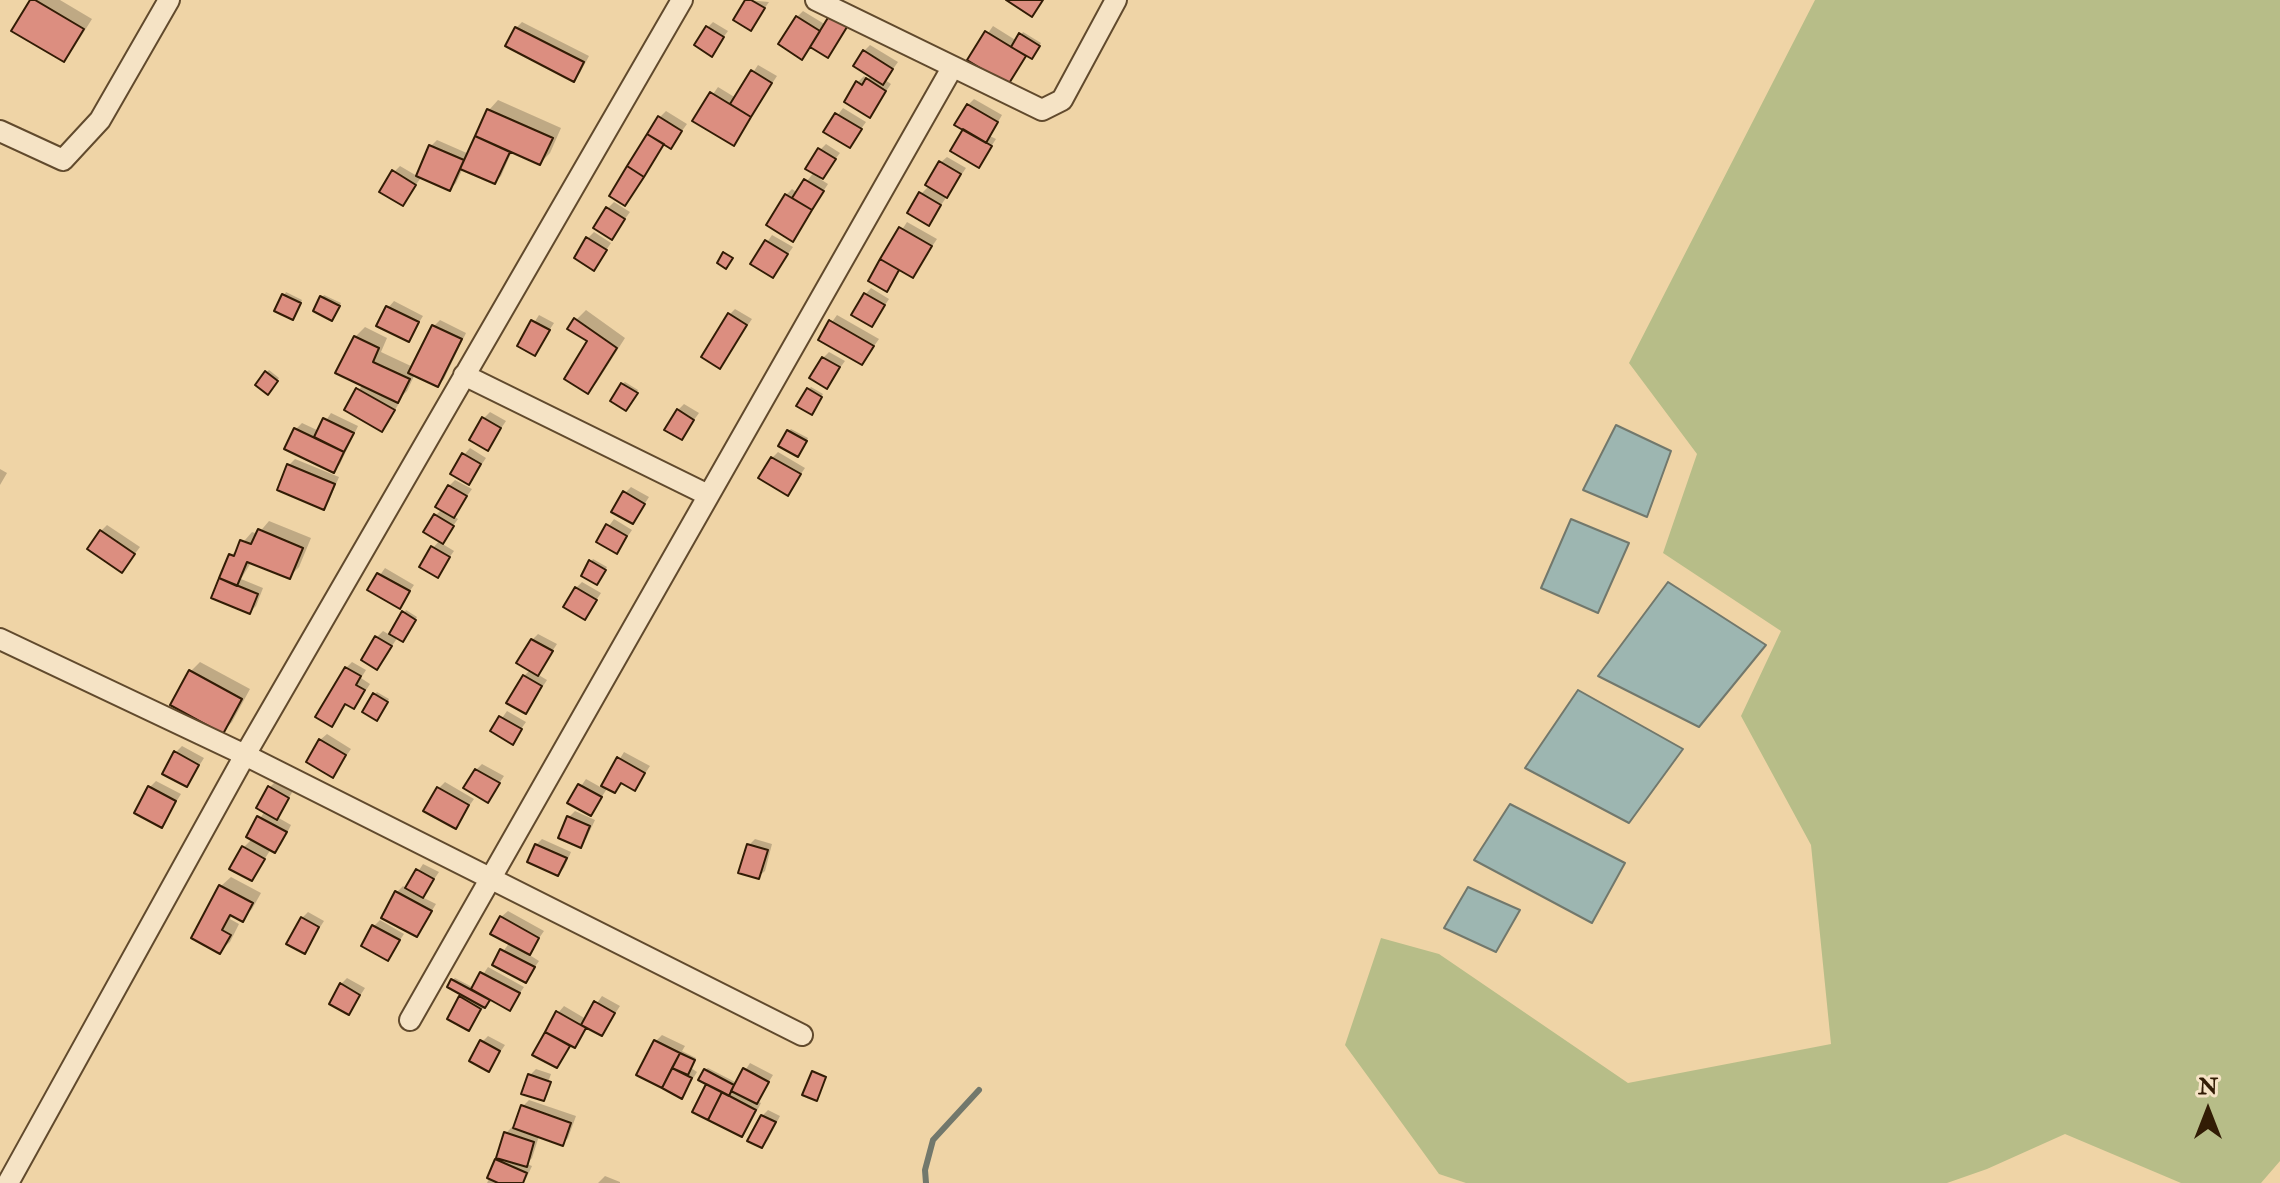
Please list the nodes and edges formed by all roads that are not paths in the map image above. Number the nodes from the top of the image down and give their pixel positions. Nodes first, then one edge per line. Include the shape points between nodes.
1 (169, 0) edge
2 (682, 0) edge
3 (816, 0) edge
4 (1116, 0) edge
5 (952, 68) junction
6 (0, 131) edge
7 (464, 375) junction
8 (708, 495) junction
9 (0, 639) edge
10 (245, 755) junction
11 (490, 879) junction
12 (410, 1020) dead end
13 (802, 1035) dead end
14 (8, 1183) edge

1 - 6 street via 100,120 63,160
2 - 7 street
3 - 5 street
4 - 5 street via 1062,100 1042,110
5 - 8 street
7 - 8 street
7 - 10 street
8 - 11 street
9 - 10 street
10 - 11 street
10 - 14 street
11 - 12 street
11 - 13 street

